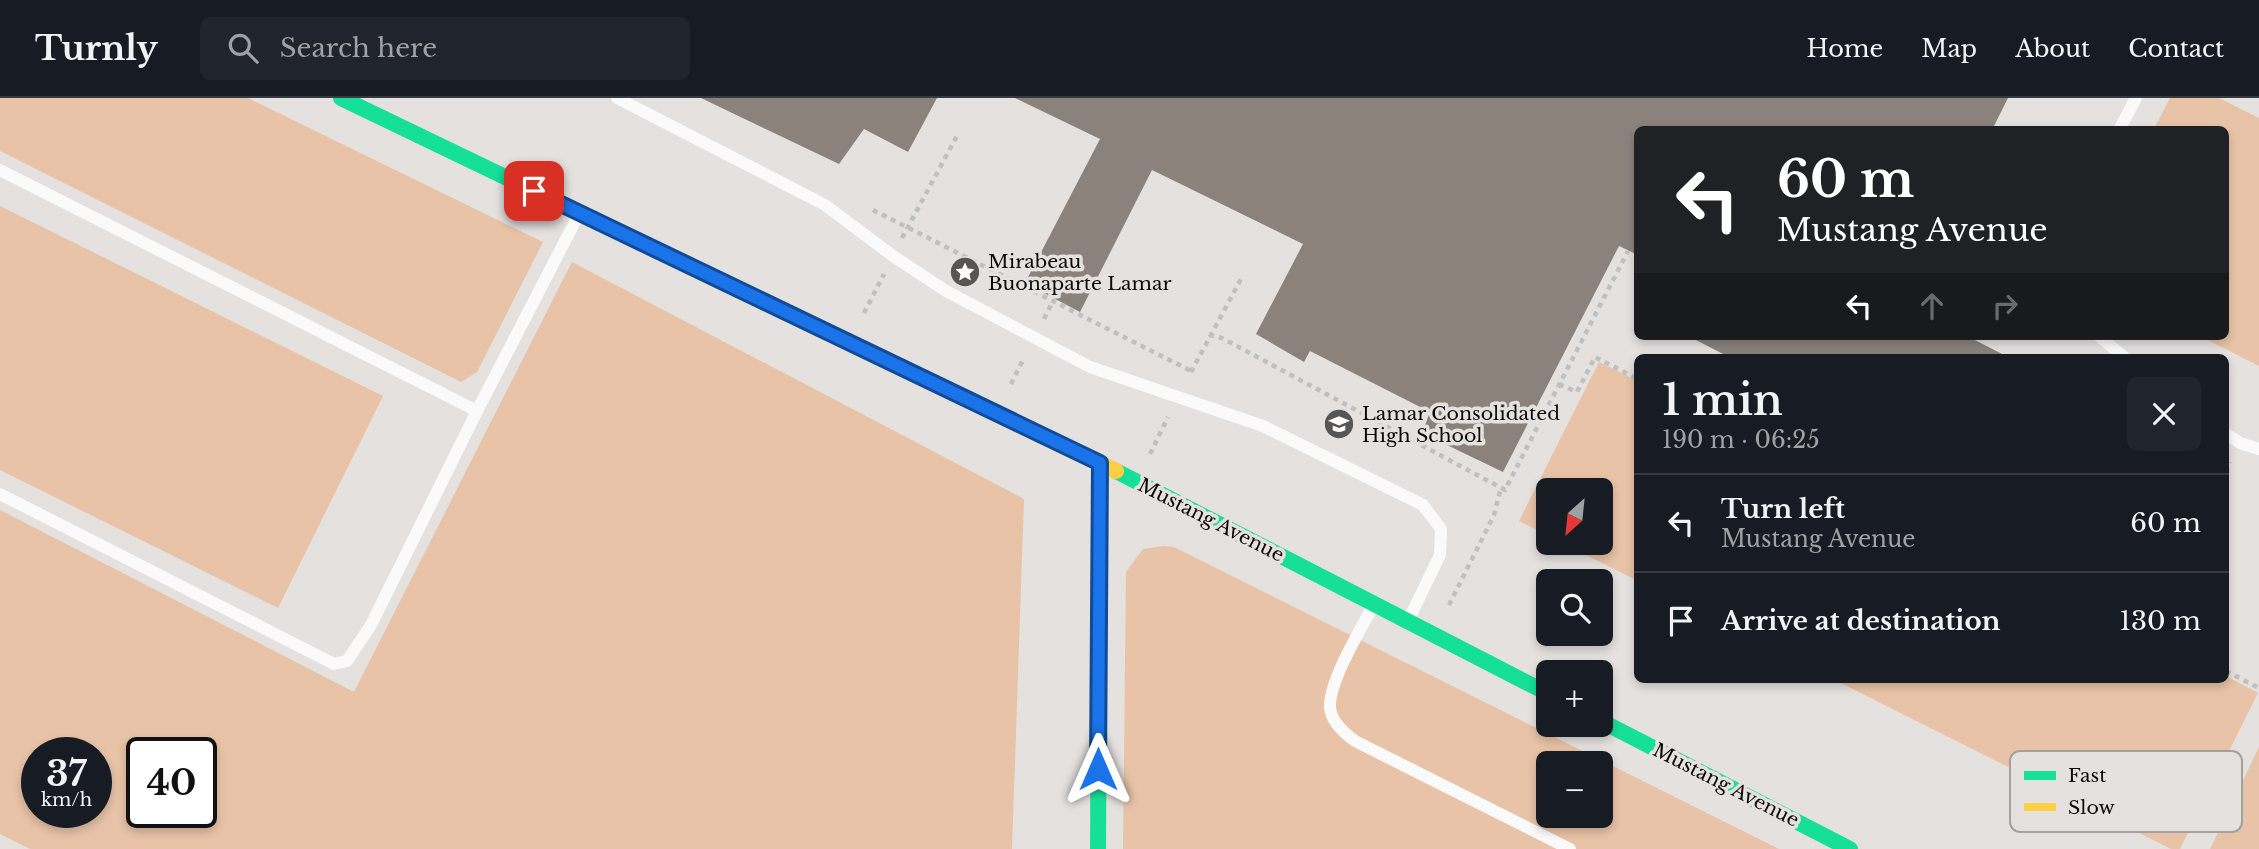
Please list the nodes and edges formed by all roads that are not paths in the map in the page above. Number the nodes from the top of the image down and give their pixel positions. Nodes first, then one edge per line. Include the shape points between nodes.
1 (341, 98) edge
2 (617, 98) edge
3 (2136, 98) edge
4 (2121, 126) edge
5 (0, 170) edge
6 (580, 213) junction
7 (2104, 340) edge
8 (2120, 354) edge
9 (477, 411) junction
10 (2229, 436) edge
11 (2259, 449) edge
12 (1100, 463) junction
13 (0, 494) edge
14 (1374, 604) junction
15 (1408, 621) junction
16 (1536, 687) edge
17 (1613, 727) edge
18 (1098, 849) edge
19 (1570, 849) edge
20 (1850, 849) edge

1 - 6 street, Mustang Avenue
2 - 15 lane via 825,205 946,291 1078,362 1263,426 1423,505 1441,529 1440,555
3 - 4 lane
5 - 9 lane
6 - 9 lane
6 - 12 street, Mustang Avenue
7 - 8 lane
9 - 13 lane via 371,625 347,661 334,664
10 - 11 lane
12 - 14 street, Mustang Avenue
12 - 18 street
14 - 15 street, Mustang Avenue
14 - 19 lane via 1337,678 1329,708 1339,729 1354,741
15 - 16 street, Mustang Avenue
17 - 20 street, Mustang Avenue

